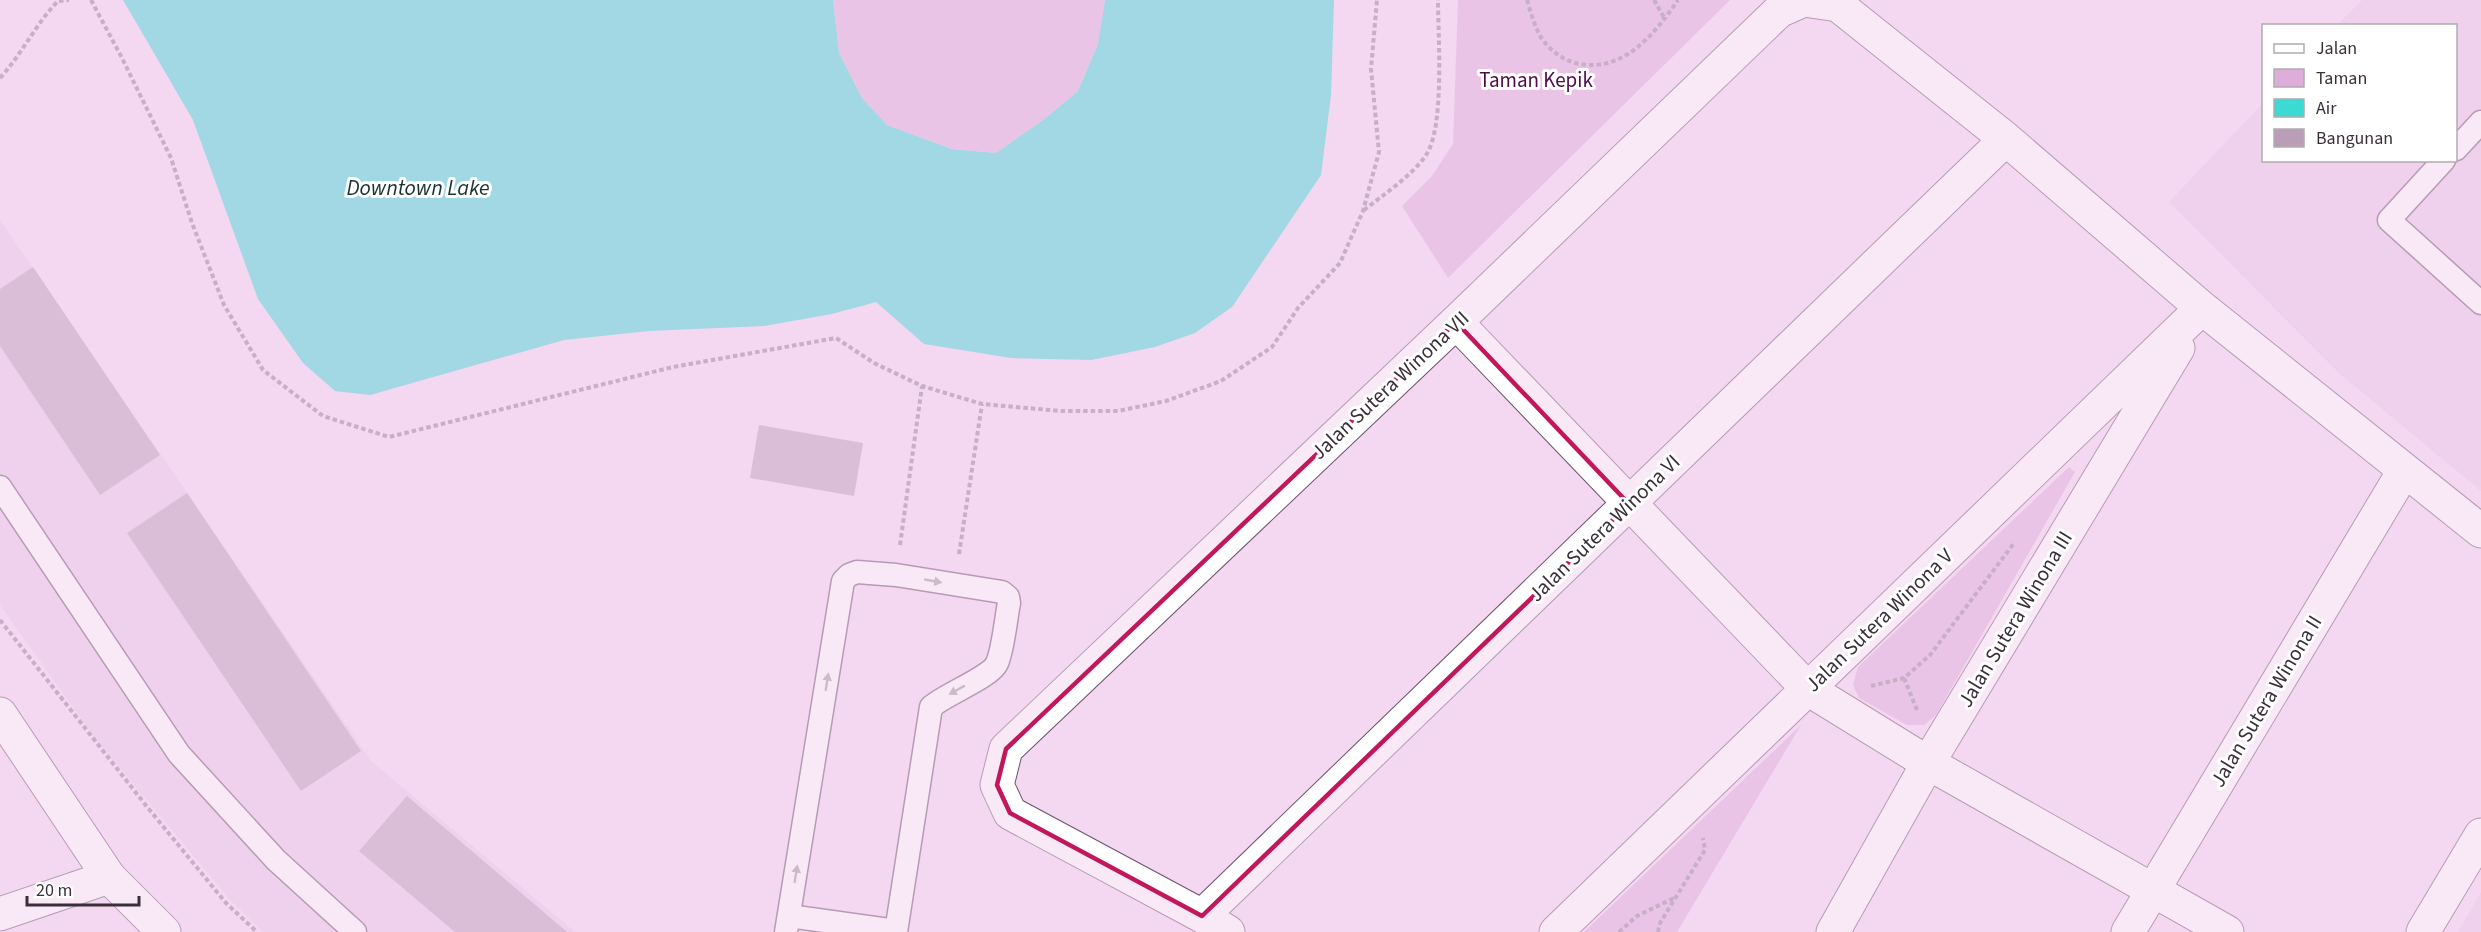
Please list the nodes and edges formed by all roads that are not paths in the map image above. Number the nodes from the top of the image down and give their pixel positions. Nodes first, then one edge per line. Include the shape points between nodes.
1 (1804, 0) edge
2 (2481, 122) edge
3 (2006, 139) junction
4 (2457, 148) edge
5 (2442, 162) edge
6 (2481, 303) edge
7 (2202, 308) junction
8 (1456, 322) junction
9 (2404, 471) junction
10 (0, 486) edge
11 (1629, 504) junction
12 (2481, 531) edge
13 (1808, 689) junction
14 (0, 714) edge
15 (1928, 763) junction
16 (2481, 836) edge
17 (109, 877) junction
18 (2152, 891) junction
19 (0, 914) edge
20 (788, 924) edge
21 (1215, 924) edge
22 (164, 932) edge
23 (355, 932) edge
24 (896, 932) edge
25 (1556, 932) edge
26 (1833, 932) edge
27 (2128, 932) edge
28 (2227, 932) edge
29 (2423, 932) edge

1 - 3 street via 1838,5
1 - 8 street, Jalan Sutera Winona VII via 1779,11
2 - 4 lane
3 - 7 street
3 - 11 street, Jalan Sutera Winona VI
5 - 6 lane via 2389,220
7 - 9 street
7 - 13 street, Jalan Sutera Winona V
7 - 15 street, Jalan Sutera Winona III
8 - 11 street
8 - 21 street, Jalan Sutera Winona VII via 1006,749 997,785 1010,813
9 - 12 street
9 - 18 street, Jalan Sutera Winona II
10 - 23 lane via 179,754 276,860
11 - 13 street
11 - 21 street, Jalan Sutera Winona VI
13 - 15 street
13 - 25 street, Jalan Sutera Winona V
14 - 17 street
15 - 18 street
15 - 26 street, Jalan Sutera Winona III
16 - 29 street
17 - 19 street
17 - 22 street
18 - 27 street, Jalan Sutera Winona II
18 - 28 street
20 - 24 lane
20 -> 24 lane via 843,581 857,572 1002,592 1009,603 997,663 991,671 932,707

